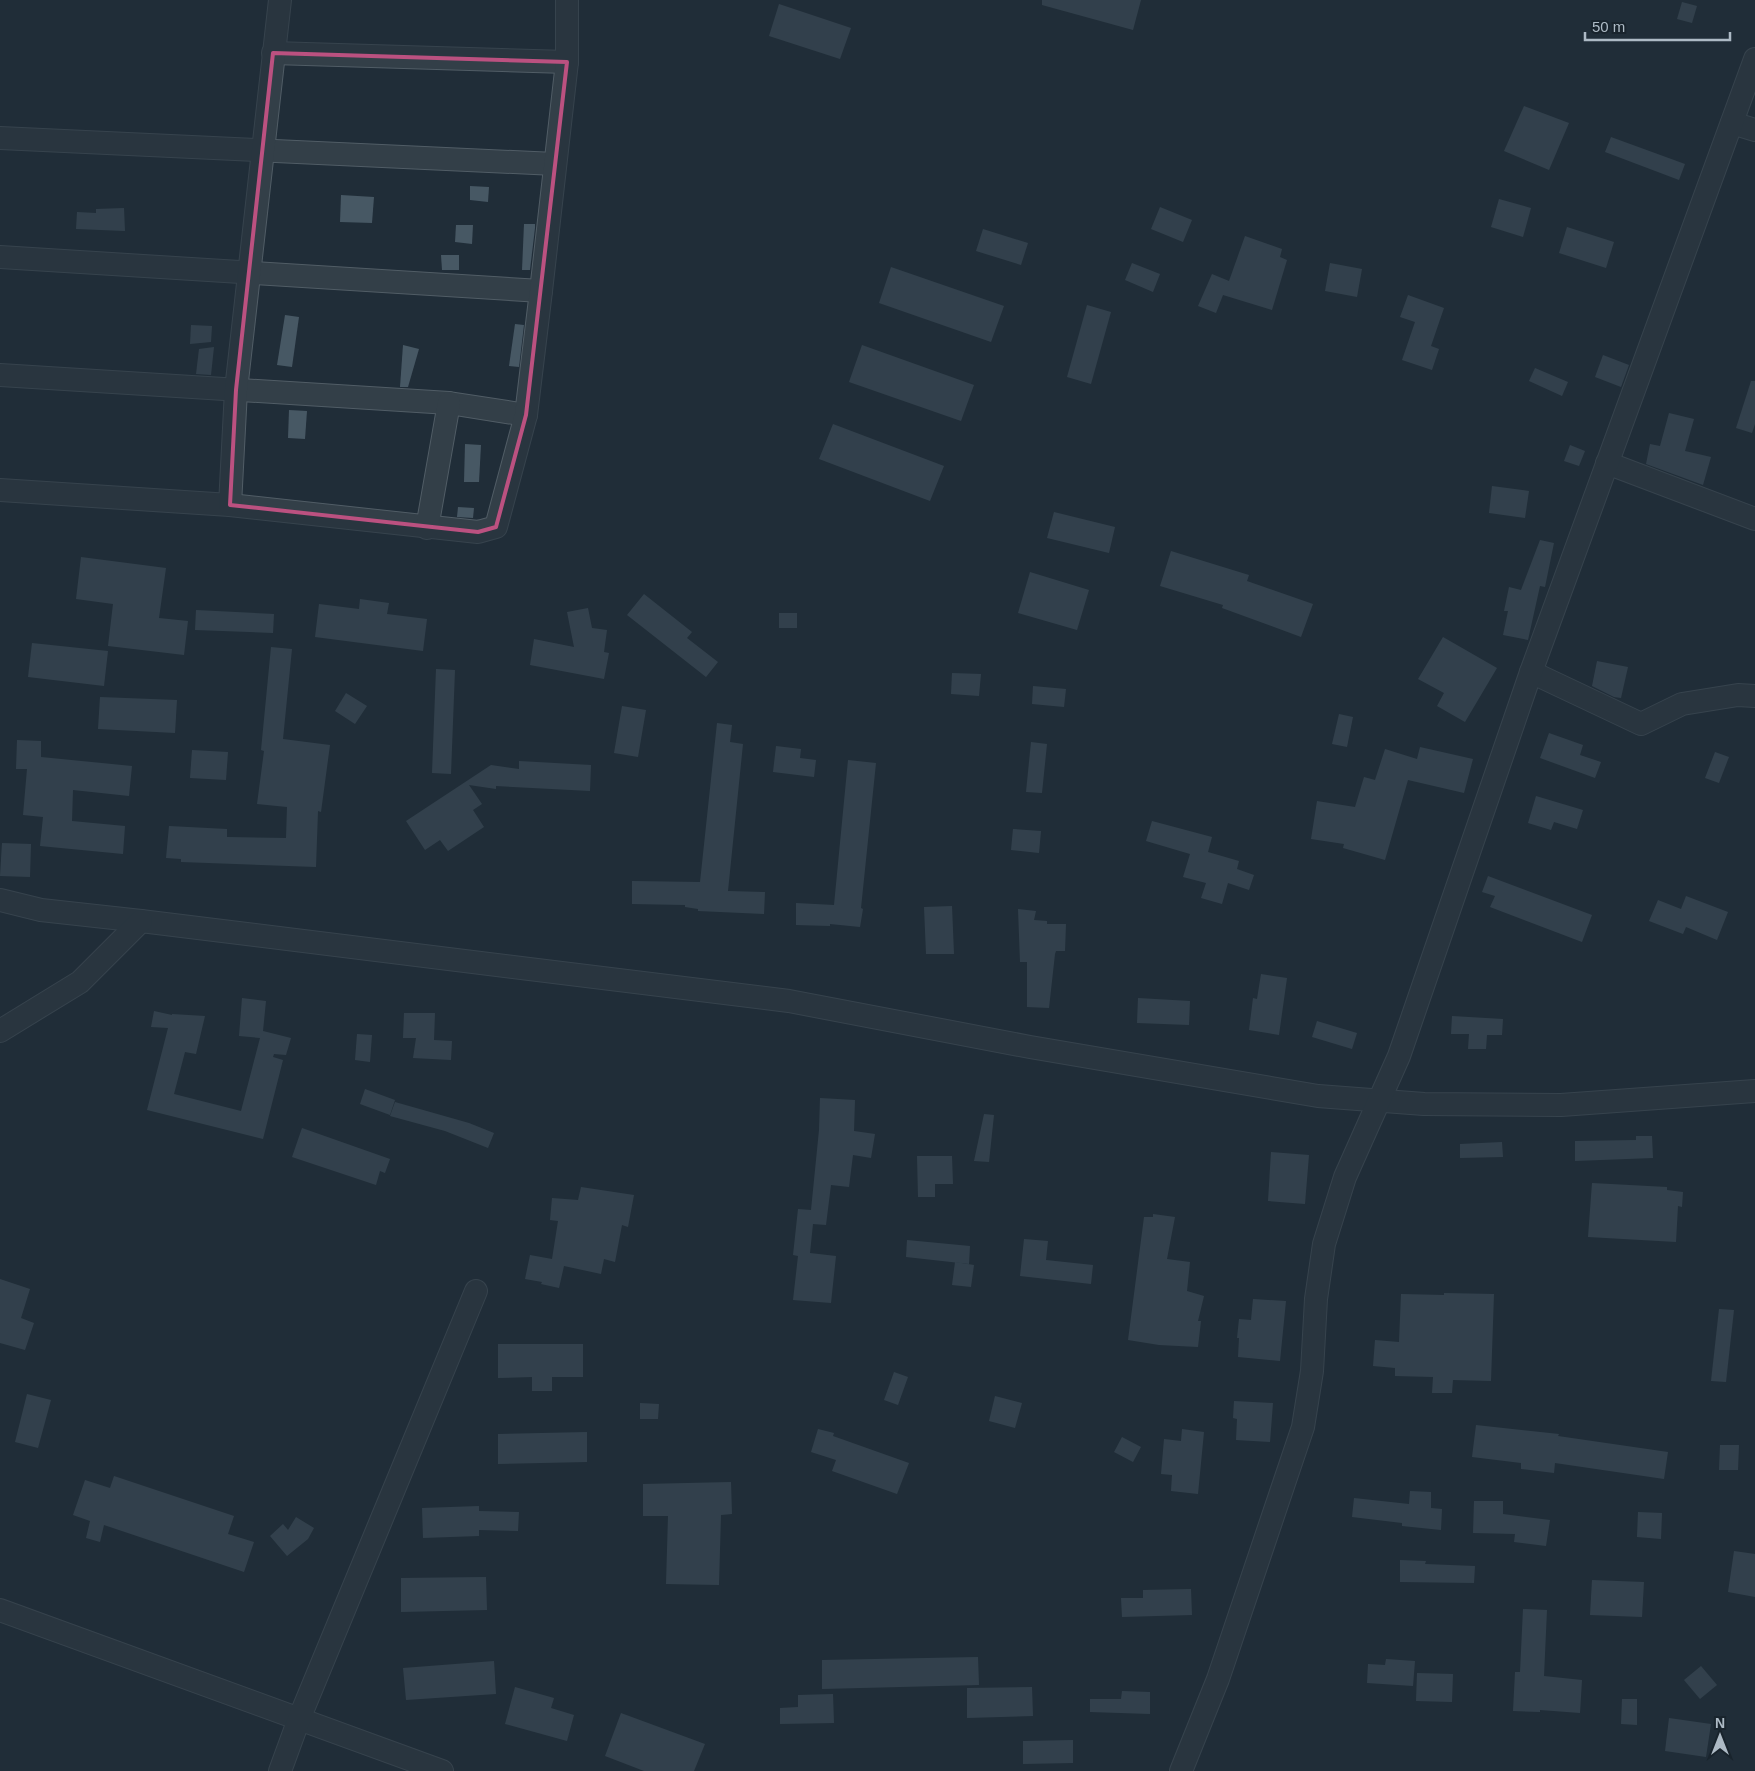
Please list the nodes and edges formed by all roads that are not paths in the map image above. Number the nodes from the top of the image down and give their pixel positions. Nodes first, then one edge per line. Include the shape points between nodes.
1 (280, 0) edge
2 (566, 0) edge
3 (273, 53) junction
4 (1755, 59) edge
5 (566, 62) junction
6 (1732, 122) junction
7 (1755, 130) edge
8 (0, 138) edge
9 (263, 150) junction
10 (555, 164) junction
11 (0, 257) edge
12 (250, 272) junction
13 (542, 291) junction
14 (0, 375) edge
15 (236, 390) junction
16 (449, 403) junction
17 (526, 415) junction
18 (1607, 463) junction
19 (0, 490) edge
20 (230, 506) junction
21 (1755, 519) edge
22 (427, 528) junction
23 (1531, 672) junction
24 (1755, 696) edge
25 (0, 900) edge
26 (141, 921) junction
27 (0, 1031) edge
28 (1755, 1090) edge
29 (1377, 1101) junction
30 (476, 1291) dead end
31 (0, 1610) edge
32 (299, 1719) junction
33 (280, 1771) edge
34 (442, 1771) edge
35 (1181, 1771) edge

1 - 3 street
2 - 5 street
3 - 5 street
3 - 9 street
4 - 6 street
5 - 10 street
6 - 7 street
6 - 18 street
8 - 9 street
9 - 10 street
9 - 12 street
10 - 13 street
11 - 12 street
12 - 13 street
12 - 15 street
13 - 17 street
14 - 15 street
15 - 16 street
15 - 20 street
16 - 17 street
16 - 22 street
17 - 22 street via 496,527 478,532
18 - 21 street
18 - 23 street
19 - 20 street
20 - 22 street
23 - 24 street via 1641,724 1682,704 1738,695
23 - 29 street via 1404,1040
25 - 26 street via 42,910
26 - 27 street via 80,982
26 - 29 street via 789,1001 1225,1081 1318,1096
28 - 29 street via 1561,1105
29 - 35 street via 1345,1177 1324,1244 1316,1299 1312,1372 1303,1428 1218,1679
30 - 32 street
31 - 32 street
32 - 33 street
32 - 34 street

